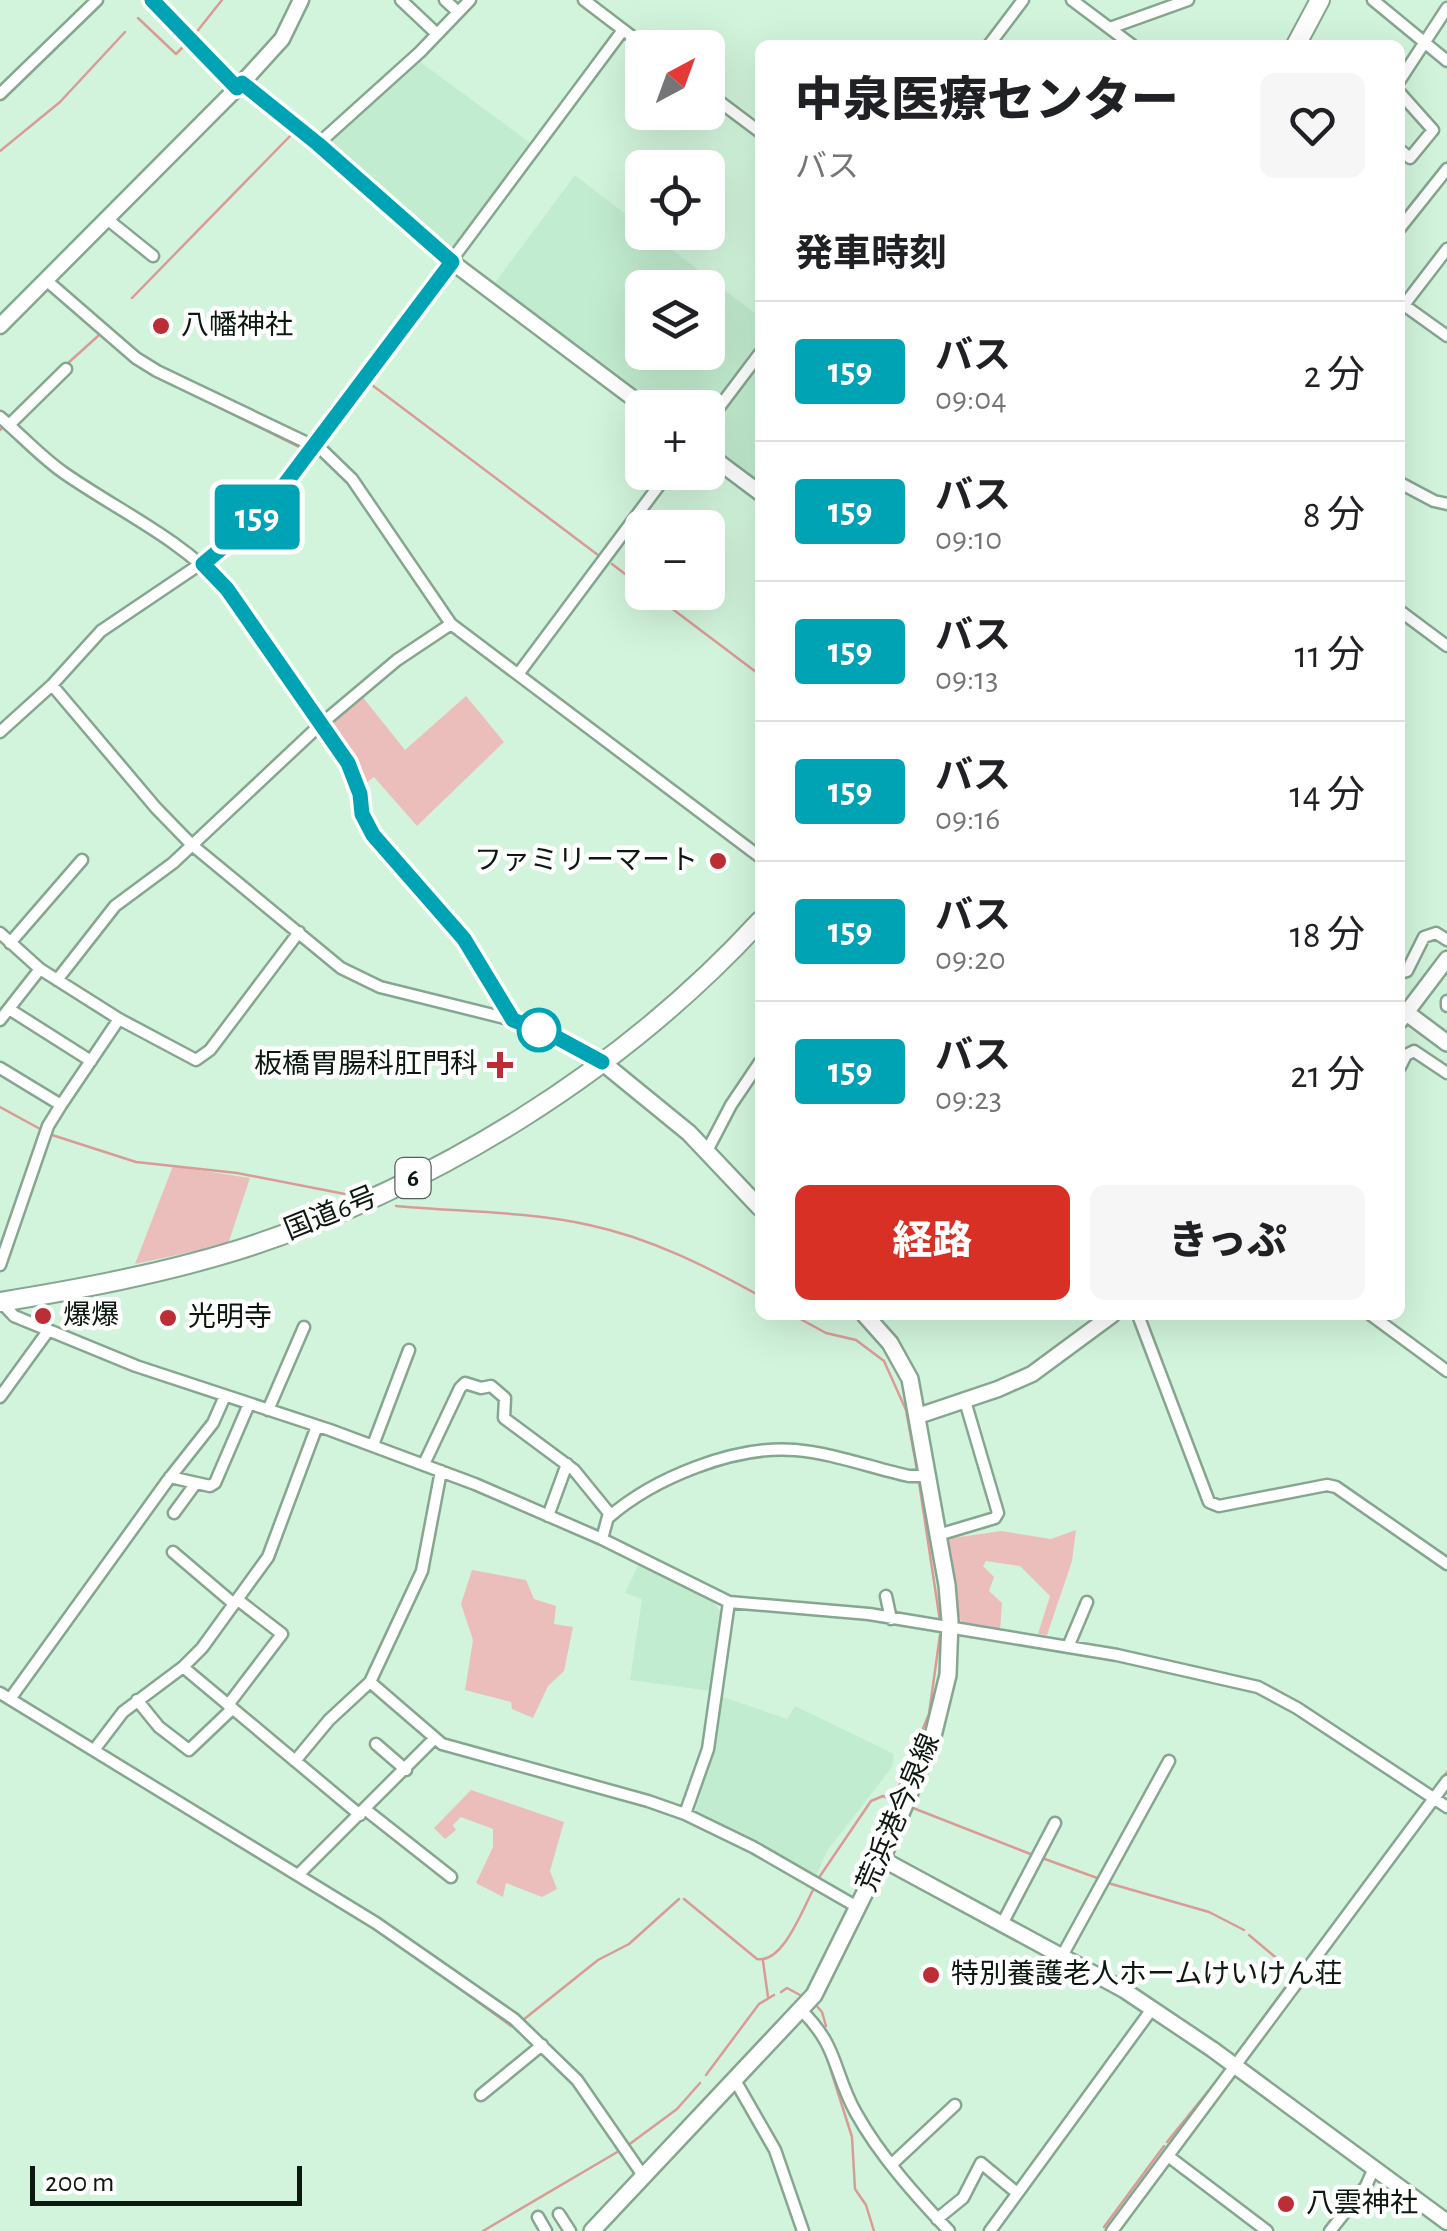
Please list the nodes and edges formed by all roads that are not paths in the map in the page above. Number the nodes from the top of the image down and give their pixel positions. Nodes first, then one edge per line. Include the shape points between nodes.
1 (97, 0) edge
2 (152, 0) edge
3 (301, 0) edge
4 (401, 0) edge
5 (445, 0) edge
6 (470, 0) edge
7 (584, 0) edge
8 (1022, 0) edge
9 (1072, 0) edge
10 (1188, 0) edge
11 (1320, 0) edge
12 (1374, 0) edge
13 (1447, 8) edge
14 (458, 12) junction
15 (1110, 28) junction
16 (624, 30) joint
17 (438, 34) junction
18 (993, 40) edge
19 (1124, 40) edge
20 (1299, 40) edge
21 (1425, 42) junction
22 (1447, 61) edge
23 (1405, 72) edge
24 (239, 85) junction
25 (0, 94) edge
26 (1405, 98) edge
27 (725, 105) edge
28 (755, 128) edge
29 (318, 144) junction
30 (1405, 154) edge
31 (1447, 170) edge
32 (1405, 206) edge
33 (1412, 213) junction
34 (107, 218) junction
35 (1405, 222) edge
36 (1447, 249) edge
37 (153, 256) dead end
38 (452, 262) junction
39 (46, 280) junction
40 (1405, 300) edge
41 (1405, 306) edge
42 (0, 326) edge
43 (1447, 336) edge
44 (755, 359) edge
45 (66, 369) dead end
46 (625, 392) edge
47 (725, 399) edge
48 (4, 421) edge
49 (312, 446) junction
50 (725, 467) edge
51 (1405, 485) edge
52 (755, 489) edge
53 (655, 490) edge
54 (1447, 504) edge
55 (203, 564) junction
56 (1405, 614) edge
57 (451, 624) junction
58 (1447, 646) edge
59 (519, 673) junction
60 (52, 685) junction
61 (321, 724) junction
62 (0, 732) edge
63 (192, 845) junction
64 (755, 853) edge
65 (82, 860) dead end
66 (755, 926) edge
67 (299, 932) junction
68 (0, 933) edge
69 (1447, 940) edge
70 (10, 944) junction
71 (1447, 958) edge
72 (40, 969) junction
73 (1405, 971) edge
74 (57, 980) junction
75 (9, 1009) junction
76 (1405, 1010) edge
77 (1405, 1016) edge
78 (119, 1018) junction
79 (0, 1020) edge
80 (513, 1020) junction
81 (1447, 1043) edge
82 (1405, 1056) edge
83 (91, 1061) junction
84 (602, 1062) junction
85 (0, 1068) edge
86 (755, 1070) edge
87 (1447, 1073) edge
88 (61, 1105) junction
89 (707, 1151) junction
90 (755, 1203) edge
91 (0, 1265) edge
92 (0, 1302) edge
93 (869, 1320) edge
94 (1106, 1320) edge
95 (1140, 1320) edge
96 (1377, 1320) edge
97 (304, 1327) dead end
98 (48, 1331) junction
99 (409, 1350) dead end
100 (1447, 1372) edge
101 (0, 1396) edge
102 (225, 1396) junction
103 (965, 1401) junction
104 (250, 1404) junction
105 (268, 1410) junction
106 (918, 1416) junction
107 (317, 1426) junction
108 (372, 1445) junction
109 (424, 1464) junction
110 (567, 1464) junction
111 (441, 1470) junction
112 (927, 1476) junction
113 (170, 1477) junction
114 (196, 1482) junction
115 (174, 1513) dead end
116 (548, 1516) junction
117 (609, 1517) junction
118 (938, 1535) junction
119 (602, 1539) junction
120 (173, 1552) dead end
121 (1447, 1564) edge
122 (886, 1596) dead end
123 (236, 1602) junction
124 (728, 1602) junction
125 (1087, 1602) dead end
126 (891, 1619) junction
127 (950, 1629) junction
128 (1068, 1647) junction
129 (183, 1667) junction
130 (370, 1682) junction
131 (5, 1696) edge
132 (137, 1700) junction
133 (230, 1707) junction
134 (434, 1739) junction
135 (376, 1744) dead end
136 (94, 1750) junction
137 (295, 1761) junction
138 (1168, 1761) dead end
139 (406, 1770) junction
140 (1447, 1781) edge
141 (1434, 1798) junction
142 (1447, 1807) edge
143 (363, 1813) junction
144 (685, 1814) junction
145 (1055, 1823) dead end
146 (882, 1859) junction
147 (298, 1874) junction
148 (451, 1876) dead end
149 (858, 1908) junction
150 (1002, 1924) junction
151 (1062, 1956) junction
152 (1152, 2009) junction
153 (800, 2010) junction
154 (542, 2045) junction
155 (1236, 2066) junction
156 (736, 2082) junction
157 (481, 2095) dead end
158 (955, 2105) dead end
159 (1168, 2156) junction
160 (892, 2164) junction
161 (1374, 2168) junction
162 (644, 2177) junction
163 (1017, 2193) junction
164 (559, 2214) dead end
165 (538, 2216) dead end
166 (938, 2219) junction
167 (1447, 2222) edge
168 (546, 2231) edge
169 (570, 2231) edge
170 (592, 2231) edge
171 (803, 2231) edge
172 (949, 2231) edge
173 (990, 2231) edge
174 (1112, 2231) edge
175 (1267, 2231) edge
176 (1330, 2231) edge

1 - 25 street
2 - 24 street
3 - 24 street via 282,39
4 - 17 street
5 - 14 street
6 - 14 street
7 - 16 street
8 - 18 street
9 - 15 street
10 - 15 street
11 - 20 highway
12 - 21 street
13 - 21 street
14 - 17 street
15 - 19 street
16 - 38 street
17 - 29 street
21 - 22 street
21 - 23 street
24 - 29 street
24 - 34 street
26 - 30 street via 1434,130 1410,158
27 - 28 street
29 - 38 street
31 - 33 street
32 - 33 street
33 - 35 street
34 - 37 street
34 - 39 street
36 - 40 street
38 - 46 street
38 - 49 street
39 - 42 street
39 - 49 street via 136,358
41 - 43 street
44 - 47 street
45 - 48 street
48 - 55 street via 63,472
49 - 55 street via 246,528
49 - 57 street via 352,479
50 - 52 street
51 - 54 street
53 - 59 street
55 - 60 street via 101,630
55 - 61 street
56 - 58 street
57 - 59 street
57 - 61 street
59 - 64 street
60 - 62 street
60 - 63 street
61 - 63 street
61 - 80 street via 355,776 373,835 458,930
63 - 67 street
63 - 74 street via 115,906
65 - 70 street
66 - 84 highway, 国道6号 / 6
67 - 78 street via 201,1059 191,1060
67 - 80 street via 341,968 380,988
68 - 70 street
69 - 73 street via 1424,937
70 - 72 street
71 - 76 street
72 - 74 street
72 - 75 street
74 - 78 street
75 - 79 street
75 - 83 street
77 - 81 main road
78 - 83 street
80 - 84 street
82 - 87 street via 1414,1051
83 - 88 street
84 - 89 main road
84 - 92 highway, 国道6号 / 6 via 488,1138 360,1204 280,1236 190,1264
85 - 88 street
86 - 89 street
88 - 91 street
89 - 90 main road
92 - 98 street
93 - 106 main road, 荒浜港今泉線 via 904,1366
94 - 103 street via 1046,1366
95 - 121 street via 1209,1502 1219,1506 1336,1487
96 - 100 street
97 - 105 street
98 - 101 street
98 - 102 street
99 - 108 street
102 - 104 street
102 - 113 street via 213,1423
103 - 106 street
103 - 118 street via 998,1513
104 - 105 street
104 - 114 street via 219,1477 210,1486
105 - 107 street
106 - 112 main road, 荒浜港今泉線
107 - 108 street
107 - 123 street via 268,1557
108 - 109 street
109 - 110 street via 465,1384 502,1393 504,1418
109 - 111 street
110 - 116 street
110 - 117 street
111 - 116 street
111 - 130 street via 422,1571
112 - 117 street via 775,1450 662,1481
112 - 118 main road, 荒浜港今泉線
113 - 114 street
113 - 131 street
114 - 115 street
116 - 119 street
117 - 119 street
118 - 127 main road, 荒浜港今泉線
119 - 124 street
120 - 123 street
122 - 126 street
123 - 129 street
123 - 133 street via 282,1634
124 - 126 street
124 - 144 street via 708,1749
125 - 128 street
126 - 127 street
127 - 128 street
127 - 146 main road, 荒浜港今泉線 via 948,1675 932,1740
128 - 141 street via 1258,1686
129 - 132 street
129 - 133 street
130 - 134 street
130 - 137 street
131 - 136 street
132 - 133 street via 189,1750
132 - 136 street
133 - 137 street
134 - 139 street
134 - 144 street
135 - 139 street
136 - 147 street
137 - 143 street
138 - 151 street
139 - 143 street
140 - 141 street
141 - 142 street
141 - 155 street
143 - 147 street
143 - 148 street
144 - 149 street
145 - 150 street
146 - 149 main road, 荒浜港今泉線
146 - 150 street
147 - 154 street via 514,2019
149 - 153 main road, 荒浜港今泉線 via 828,1972
150 - 151 street
151 - 152 street
152 - 155 street
152 - 163 street
153 - 156 main road, 荒浜港今泉線
153 - 160 street via 823,2034 854,2111
154 - 157 street
154 - 162 street via 577,2080
155 - 159 street
155 - 161 street
156 - 162 main road, 荒浜港今泉線
156 - 171 street via 775,2150
158 - 160 street
159 - 174 street
159 - 175 street
160 - 166 street
161 - 167 street
161 - 176 street
162 - 170 main road, 荒浜港今泉線
163 - 166 street via 981,2163 963,2198
163 - 173 street
164 - 169 street
165 - 168 street
166 - 172 street

